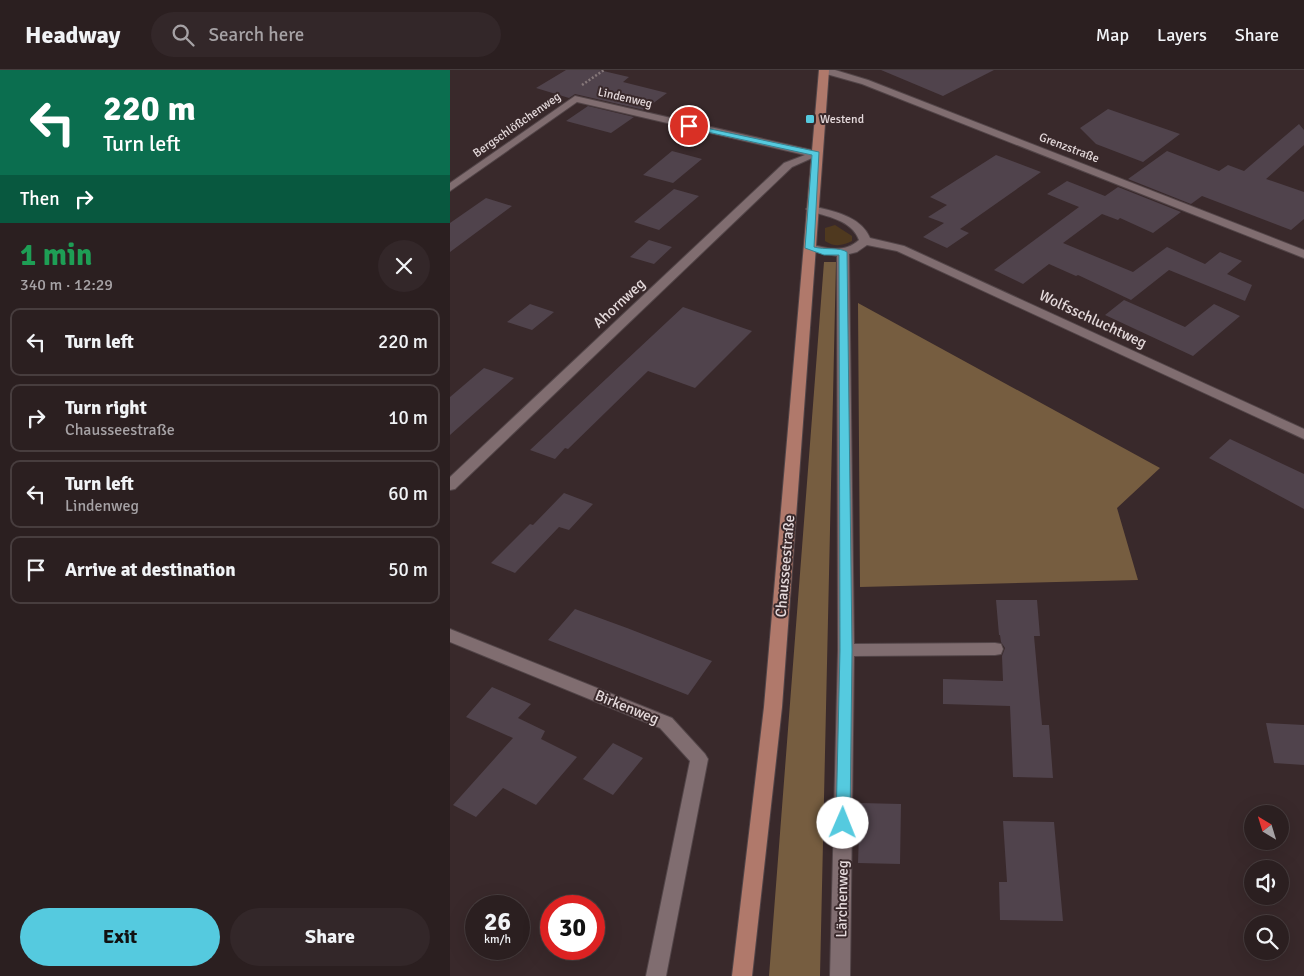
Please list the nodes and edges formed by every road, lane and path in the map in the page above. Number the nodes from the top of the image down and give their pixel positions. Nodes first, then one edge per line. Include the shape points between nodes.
1 (828, 71) edge
2 (575, 99) joint
3 (816, 154) junction
4 (450, 188) edge
5 (812, 209) junction
6 (865, 241) junction
7 (810, 248) junction
8 (843, 252) junction
9 (1303, 252) edge
10 (1304, 434) edge
11 (450, 485) edge
12 (450, 634) edge
13 (995, 649) dead end
14 (846, 650) junction
15 (656, 976) edge
16 (742, 976) edge
17 (840, 976) edge

1 - 3 main road
1 - 9 street, Grenzstraße via 874,85
2 - 3 street, Lindenweg
2 - 4 street, Bergschlößchenweg
3 - 5 main road, Chausseestraße
3 - 11 street, Ahornweg via 788,164
5 - 6 street via 848,222 864,234
5 - 7 main road, Chausseestraße
6 - 8 street
6 - 10 street, Wolfsschluchtweg via 900,248
7 - 8 street
7 - 16 main road, Chausseestraße via 774,707
8 - 14 street, Lärchenweg
12 - 15 street, Birkenweg via 666,723 699,759
13 - 14 street
14 - 17 street, Lärchenweg

